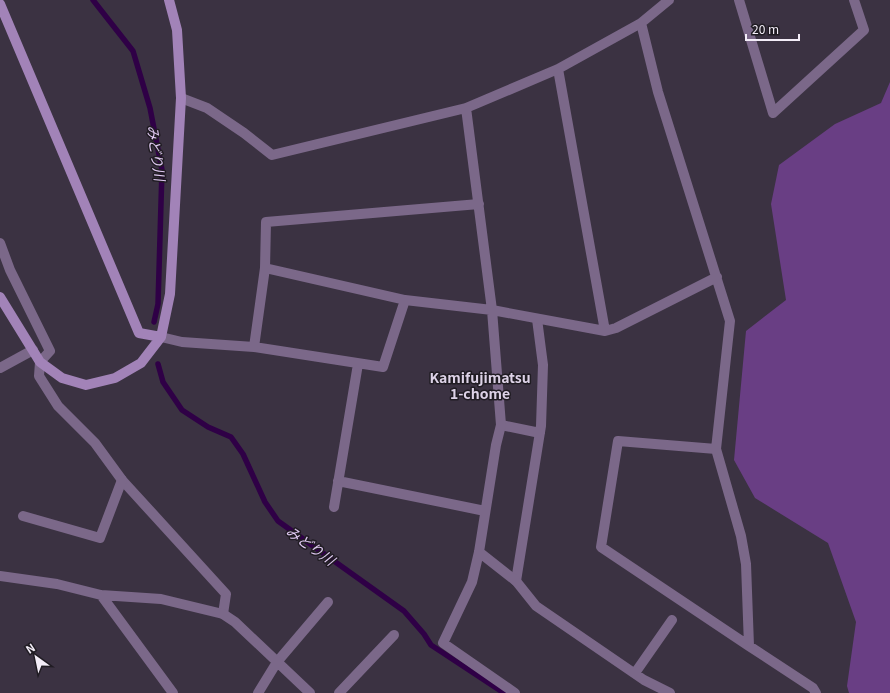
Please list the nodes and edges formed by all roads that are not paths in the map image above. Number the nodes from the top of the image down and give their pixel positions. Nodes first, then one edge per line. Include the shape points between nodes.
1 (169, 0) edge
2 (669, 0) edge
3 (739, 0) edge
4 (854, 0) edge
5 (0, 4) edge
6 (641, 23) junction
7 (558, 69) junction
8 (180, 98) junction
9 (466, 108) junction
10 (479, 204) junction
11 (0, 243) edge
12 (265, 268) junction
13 (717, 277) junction
14 (0, 297) edge
15 (405, 300) junction
16 (492, 310) junction
17 (537, 320) junction
18 (605, 331) junction
19 (161, 337) junction
20 (254, 346) junction
21 (33, 350) junction
22 (40, 362) junction
23 (358, 364) junction
24 (0, 368) edge
25 (501, 425) junction
26 (540, 433) junction
27 (716, 449) junction
28 (122, 480) junction
29 (338, 481) junction
30 (334, 507) dead end
31 (485, 511) junction
32 (23, 516) dead end
33 (479, 552) junction
34 (0, 576) edge
35 (516, 581) junction
36 (101, 595) junction
37 (328, 602) dead end
38 (223, 614) junction
39 (672, 620) dead end
40 (394, 635) dead end
41 (749, 646) junction
42 (277, 662) junction
43 (635, 673) junction
44 (173, 693) edge
45 (258, 693) edge
46 (310, 693) edge
47 (339, 693) edge
48 (515, 693) edge
49 (670, 693) edge
50 (816, 693) edge

1 - 8 street via 177,30
2 - 6 street
3 - 4 street via 773,113 864,30
5 - 19 street via 139,333
6 - 7 street
6 - 13 street via 658,92
7 - 9 street
7 - 18 street
8 - 9 street via 207,108 272,155
8 - 19 street via 170,294
9 - 10 street
10 - 12 street via 266,222
10 - 16 street
11 - 22 street via 10,270 50,351
12 - 15 street
12 - 20 street
13 - 18 street via 616,328
13 - 27 street via 730,321
14 - 21 street
15 - 16 street
15 - 23 street via 383,367
16 - 17 street
16 - 25 street
17 - 18 street
17 - 26 street via 543,365
19 - 20 street via 182,342
19 - 22 street via 141,363 115,378 86,385 62,378
20 - 23 street
21 - 22 street
21 - 24 street
22 - 28 street via 39,376 58,406 95,443
23 - 29 street
25 - 26 street
25 - 31 street
26 - 35 street
27 - 41 street via 741,536 746,564
27 - 41 street via 618,441 601,547
28 - 32 street via 100,538
28 - 38 street via 226,594
29 - 30 street
29 - 31 street
31 - 33 street
33 - 35 street
33 - 48 street via 472,582 443,643
34 - 36 street via 57,584
35 - 43 street via 536,606
36 - 38 street via 161,599
36 - 44 street
37 - 42 street
38 - 42 street
39 - 43 street
40 - 47 street
41 - 50 street
42 - 45 street
42 - 46 street
43 - 49 street

